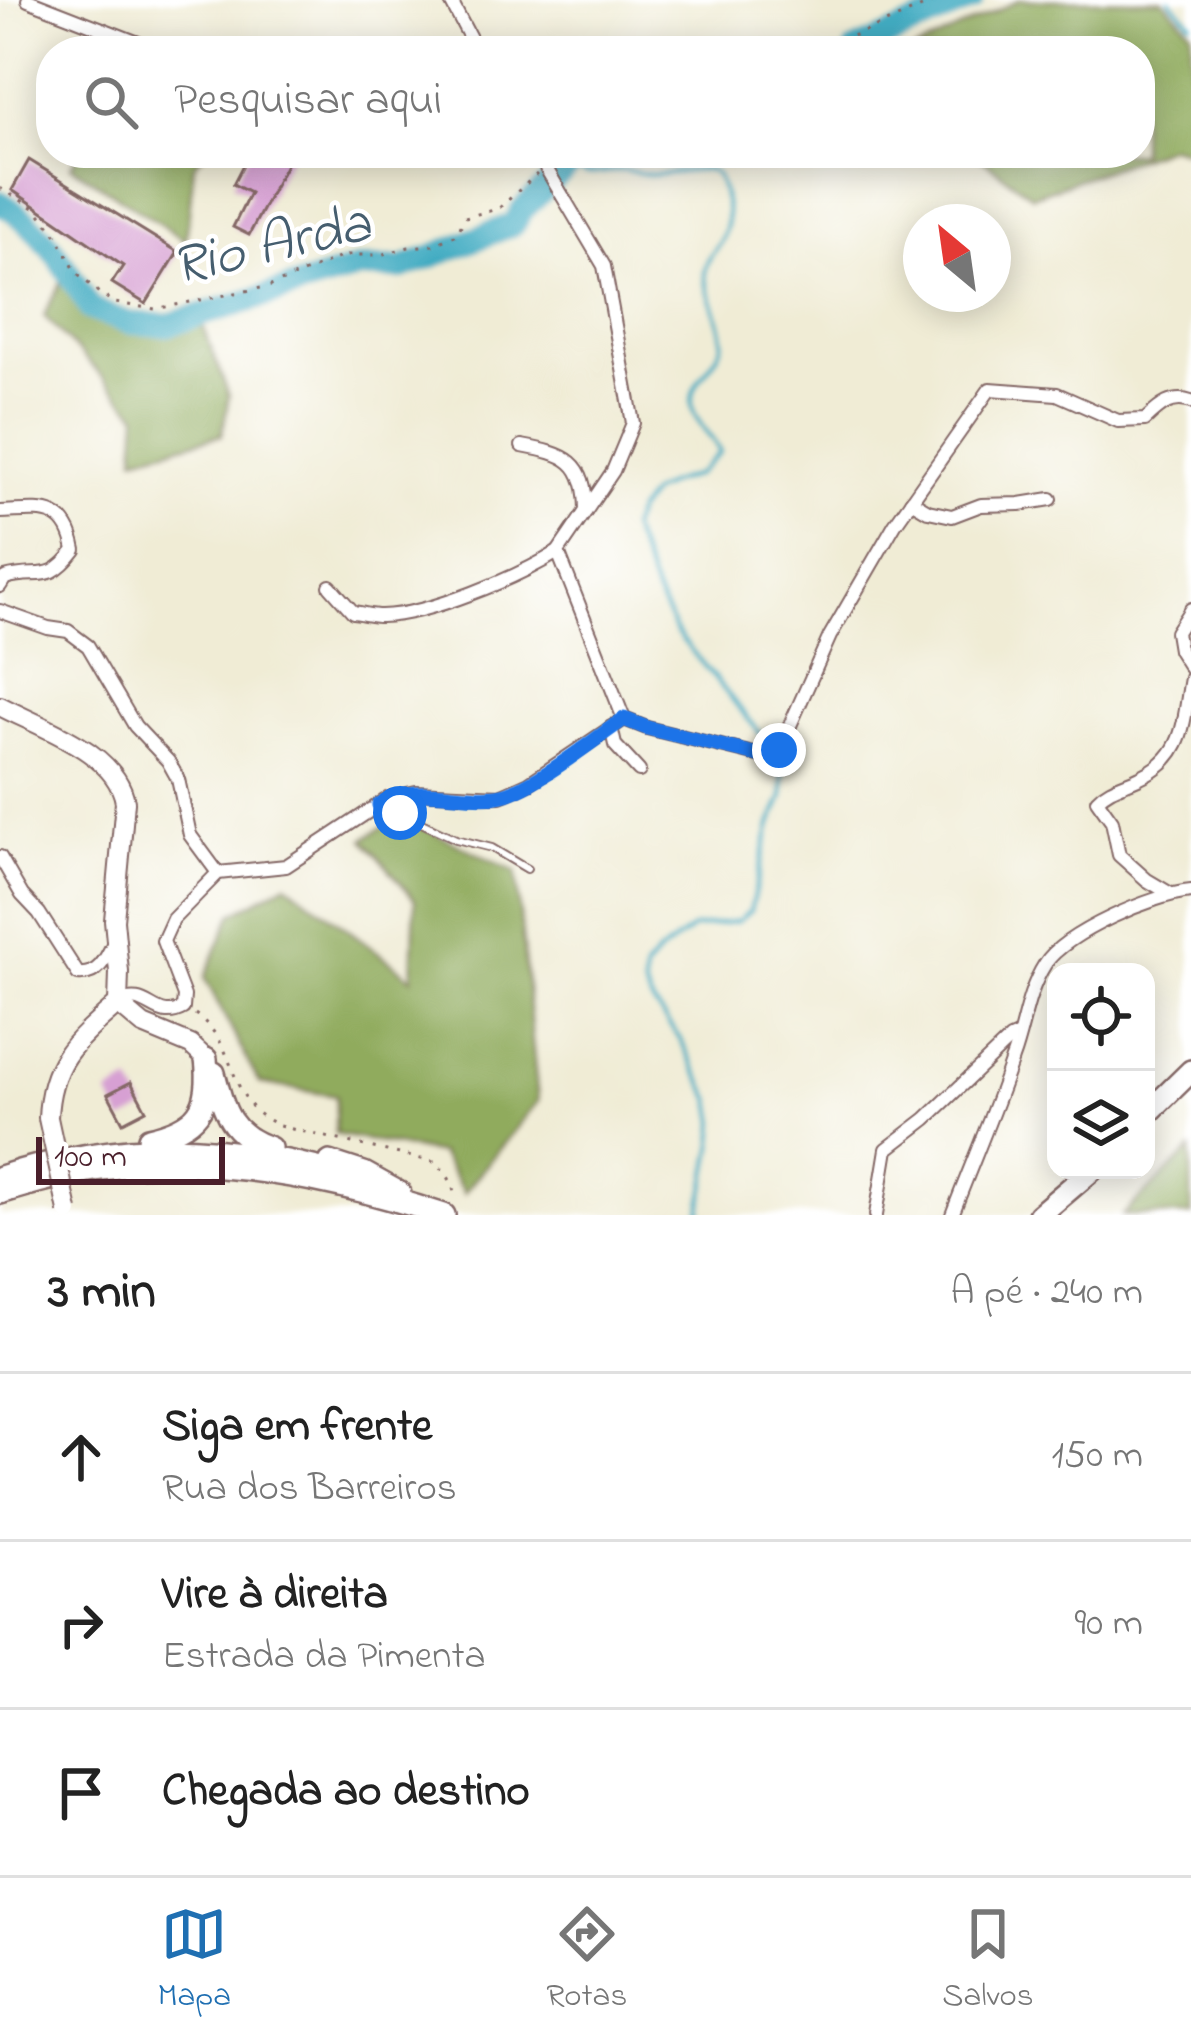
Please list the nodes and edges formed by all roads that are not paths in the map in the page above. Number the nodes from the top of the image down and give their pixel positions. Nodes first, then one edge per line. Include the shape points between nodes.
1 (28, 0) edge
2 (450, 0) edge
3 (120, 36) edge
4 (469, 36) edge
5 (546, 168) edge
6 (1191, 402) edge
7 (522, 446) dead end
8 (1051, 499) dead end
9 (911, 501) junction
10 (586, 511) junction
11 (0, 512) edge
12 (558, 552) junction
13 (0, 586) edge
14 (330, 586) dead end
15 (1191, 609) edge
16 (0, 611) edge
17 (1191, 669) edge
18 (1191, 678) edge
19 (0, 706) edge
20 (624, 719) junction
21 (611, 728) junction
22 (640, 771) dead end
23 (379, 805) junction
24 (0, 857) edge
25 (527, 868) dead end
26 (218, 873) junction
27 (1191, 891) edge
28 (1169, 892) junction
29 (116, 940) junction
30 (118, 1004) junction
31 (1018, 1035) junction
32 (206, 1059) joint
33 (1191, 1072) edge
34 (213, 1104) junction
35 (1155, 1106) edge
36 (211, 1149) junction
37 (234, 1170) junction
38 (93, 1172) junction
39 (0, 1174) edge
40 (1081, 1179) edge
41 (0, 1193) edge
42 (400, 1193) junction
43 (441, 1208) edge
44 (68, 1213) edge
45 (877, 1215) edge
46 (952, 1215) edge
47 (1039, 1215) edge

1 - 3 street
2 - 4 street
5 - 10 street via 604,266 633,423
6 - 9 street via 1164,402 1145,420 1118,421 1057,394 990,389
7 - 10 street via 574,463
8 - 9 street via 952,516
9 - 20 street via 830,636 779,750 766,757
10 - 12 street
11 - 13 street via 53,512 75,550 56,571 16,574
12 - 14 street via 443,604 382,616 353,612
12 - 20 street
15 - 17 street via 1176,632
16 - 26 street via 68,631 88,646 135,727 168,761 190,835
18 - 28 street via 1172,752 1097,800 1112,821 1119,856
19 - 29 street via 99,758 122,787
20 - 21 street
21 - 22 street via 615,745
21 - 23 street via 500,796 416,792
23 - 25 lane
23 - 26 street via 286,866
24 - 29 street via 78,974 99,968
26 - 30 street via 173,919 163,941 183,1008 163,1013 139,998
27 - 28 street
28 - 31 street via 1069,938 1047,960
29 - 30 street
30 - 32 street
30 - 44 street, bridge via 69,1049 49,1093
31 - 45 street via 887,1149
31 - 46 street
32 - 34 main road via 215,1076
33 - 35 main road
34 - 36 main road via 220,1132
34 - 39 main road via 176,1131 35,1157
34 - 42 main road via 266,1148 347,1167
36 - 37 main road
36 - 38 main road via 192,1160 125,1161
36 - 39 main road via 89,1153
36 - 42 main road via 275,1157
37 - 38 main road
37 - 43 main road
38 - 41 main road
40 - 47 main road
42 - 43 main road

